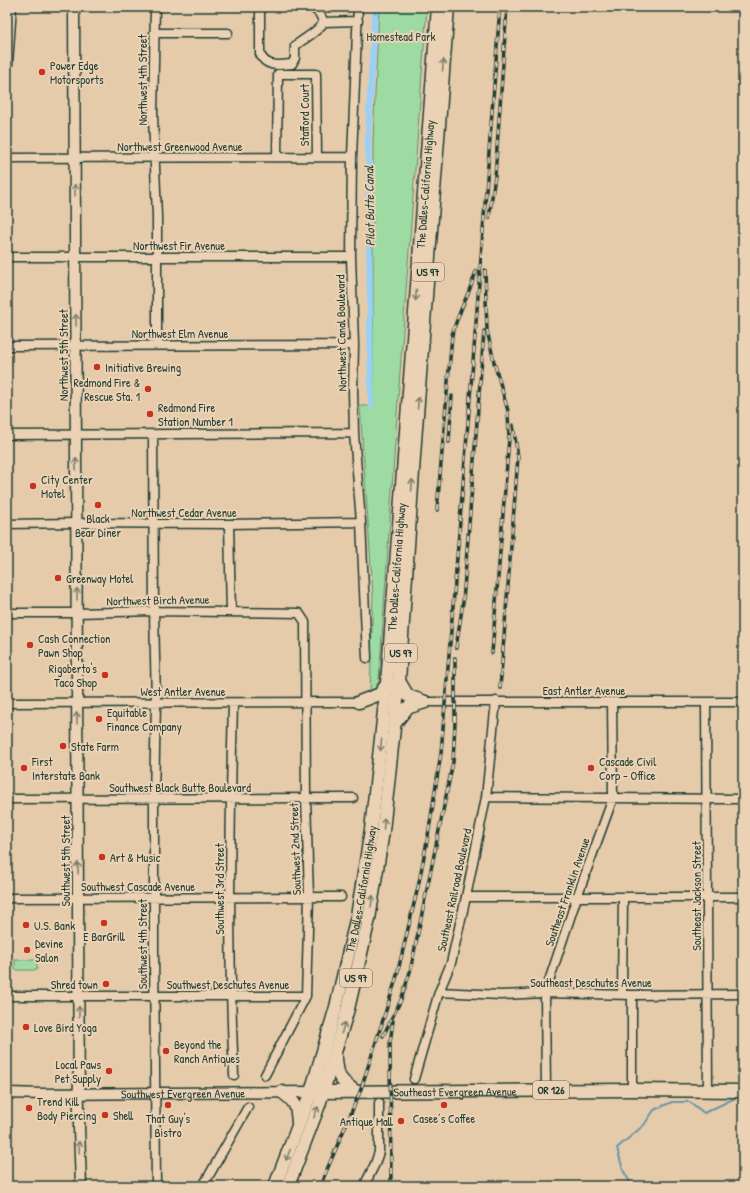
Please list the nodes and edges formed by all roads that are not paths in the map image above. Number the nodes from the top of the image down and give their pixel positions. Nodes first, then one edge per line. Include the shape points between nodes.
1 (10, 7) edge
2 (74, 7) edge
3 (155, 7) edge
4 (260, 7) edge
5 (312, 7) edge
6 (358, 7) edge
7 (446, 8) edge
8 (358, 21) junction
9 (324, 22) junction
10 (154, 33) junction
11 (228, 33) dead end
12 (7, 64) edge
13 (317, 157) junction
14 (352, 157) junction
15 (7, 158) edge
16 (75, 158) junction
17 (154, 158) junction
18 (277, 158) junction
19 (7, 257) edge
20 (75, 257) junction
21 (157, 257) junction
22 (352, 257) junction
23 (157, 345) junction
24 (354, 345) junction
25 (7, 346) edge
26 (76, 346) junction
27 (354, 433) junction
28 (153, 434) junction
29 (7, 435) edge
30 (76, 435) junction
31 (361, 522) junction
32 (76, 523) junction
33 (154, 523) junction
34 (7, 524) edge
35 (229, 524) junction
36 (154, 611) junction
37 (231, 612) junction
38 (7, 613) edge
39 (77, 613) junction
40 (305, 622) joint
41 (367, 658) dead end
42 (399, 681) junction
43 (387, 684) junction
44 (496, 701) junction
45 (305, 702) junction
46 (359, 702) junction
47 (425, 702) junction
48 (612, 702) junction
49 (706, 702) junction
50 (743, 702) edge
51 (7, 703) edge
52 (77, 703) junction
53 (156, 703) junction
54 (233, 703) junction
55 (389, 721) junction
56 (486, 797) junction
57 (306, 798) junction
58 (353, 798) dead end
59 (613, 798) junction
60 (7, 799) edge
61 (78, 799) junction
62 (154, 799) junction
63 (231, 799) junction
64 (743, 799) edge
65 (707, 800) junction
66 (231, 897) junction
67 (309, 897) junction
68 (341, 897) dead end
69 (466, 897) junction
70 (577, 897) junction
71 (708, 897) junction
72 (743, 897) edge
73 (7, 898) edge
74 (78, 898) junction
75 (154, 898) junction
76 (623, 898) junction
77 (439, 992) junction
78 (544, 993) junction
79 (622, 994) junction
80 (708, 994) junction
81 (743, 994) edge
82 (632, 995) junction
83 (7, 996) edge
84 (78, 996) junction
85 (155, 996) junction
86 (230, 996) junction
87 (306, 996) junction
88 (336, 1053) junction
89 (234, 1075) dead end
90 (265, 1075) dead end
91 (414, 1079) dead end
92 (546, 1090) junction
93 (632, 1090) junction
94 (708, 1091) junction
95 (155, 1092) junction
96 (282, 1092) junction
97 (317, 1092) junction
98 (358, 1092) junction
99 (743, 1092) edge
100 (7, 1093) edge
101 (79, 1093) junction
102 (379, 1103) dead end
103 (248, 1107) dead end
104 (299, 1127) junction
105 (81, 1186) edge
106 (156, 1186) edge
107 (203, 1186) edge
108 (275, 1186) edge
109 (288, 1186) edge
110 (364, 1186) edge

1 - 12 main road
2 - 16 main road, Northwest 5th Street
3 - 10 street, Northwest 4th Street
4 - 9 street via 260,54 269,64 292,64 295,46 320,29
5 - 9 street
6 - 8 street, Northwest Canal Boulevard
42 -> 7 highway, The Dalles-California Highway / US 97
7 -> 43 highway, The Dalles-California Highway / US 97
8 - 9 street
8 - 14 street, Northwest Canal Boulevard
10 - 11 street
10 - 17 street, Northwest 4th Street
13 - 14 street, Northwest Greenwood Avenue
13 - 18 street, Northwest Greenwood Avenue
13 - 18 street, Stafford Court via 316,74 278,74
14 - 22 street, Northwest Canal Boulevard
15 - 16 street, Northwest Greenwood Avenue
16 - 17 street, Northwest Greenwood Avenue
20 -> 16 main road, Northwest 5th Street
17 - 18 street, Northwest Greenwood Avenue
17 - 21 street, Northwest 4th Street
19 - 20 street, Northwest Fir Avenue
20 - 21 street, Northwest Fir Avenue
26 -> 20 main road, Northwest 5th Street
21 - 22 street, Northwest Fir Avenue
21 - 23 street, Northwest 4th Street
22 - 24 street, Northwest Canal Boulevard
23 - 24 street, Northwest Elm Avenue
23 - 26 street, Northwest Elm Avenue
24 - 27 street, Northwest Canal Boulevard
25 - 26 street, Northwest Elm Avenue
26 - 30 main road, Northwest 5th Street
27 - 28 street
27 - 31 street, Northwest Canal Boulevard
28 - 30 street
28 - 33 street
29 - 30 street
32 -> 30 main road, Northwest 5th Street
31 - 35 street, Northwest Cedar Avenue
31 - 41 street, Northwest Canal Boulevard
32 - 33 street, Northwest Cedar Avenue
32 - 34 street, Northwest Cedar Avenue
39 -> 32 main road, Northwest 5th Street
33 - 35 street, Northwest Cedar Avenue
33 - 36 street
35 - 37 street
36 - 37 street, Northwest Birch Avenue
36 - 39 street, Northwest Birch Avenue
36 - 53 street
37 - 40 street, Northwest Birch Avenue via 299,613
38 - 39 street, Northwest Birch Avenue
39 - 52 main road, Northwest 5th Street
40 - 45 street, Southwest 2nd Street
42 - 47 highway via 408,696
42 - 55 highway, The Dalles-California Highway / US 97
43 - 46 highway via 380,694
43 - 55 highway, The Dalles-California Highway / US 97
44 - 47 street, East Antler Avenue
44 - 48 street, East Antler Avenue
44 - 56 street, Southeast Railroad Boulevard
45 - 46 street, West Antler Avenue
45 - 54 street, West Antler Avenue
45 - 57 street, Southwest 2nd Street
46 - 55 highway via 374,706
47 - 55 highway via 407,708
48 - 49 street, East Antler Avenue
48 - 59 street, Southeast Franklin Avenue
49 - 50 street, East Antler Avenue
49 - 65 street, Southeast Jackson Street
51 - 52 street, West Antler Avenue
52 - 53 street, West Antler Avenue
61 -> 52 main road, Southwest 5th Street
53 - 54 street, West Antler Avenue
53 - 62 street, Southwest 4th Street
54 - 63 street, Southwest 3rd Street
88 -> 55 highway, The Dalles-California Highway / US 97 via 369,918 383,831
55 -> 97 highway, The Dalles-California Highway / US 97 via 357,916
56 - 59 street
56 - 69 street, Southeast Railroad Boulevard
57 - 58 street, Southwest Black Butte Boulevard
57 - 63 street, Southwest Black Butte Boulevard
57 - 67 street, Southwest 2nd Street
59 - 65 street
59 - 70 street, Southeast Franklin Avenue
60 - 61 street, Southwest Black Butte Boulevard
61 - 62 street, Southwest Black Butte Boulevard
74 -> 61 main road, Southwest 5th Street
62 - 63 street, Southwest Black Butte Boulevard
62 - 75 street, Southwest 4th Street
63 - 66 street, Southwest 3rd Street
64 - 65 street
65 - 71 street, Southeast Jackson Street
66 - 67 street, Southwest Cascade Avenue
66 - 75 street, Southwest Cascade Avenue
66 - 86 street, Southwest 3rd Street
67 - 68 street, Southwest Cascade Avenue
67 - 87 street, Southwest 2nd Street
69 - 70 street
69 - 77 street, Southeast Railroad Boulevard via 451,963
70 - 76 street
70 - 78 street, Southeast Franklin Avenue
71 - 72 street
71 - 76 street
71 - 80 street, Southeast Jackson Street
73 - 74 street, Southwest Cascade Avenue
74 - 75 street, Southwest Cascade Avenue
74 - 84 main road, Southwest 5th Street
75 - 85 street, Southwest 4th Street
76 - 79 street
77 - 78 street, Southeast Deschutes Avenue via 501,995
77 - 91 street, Southeast Railroad Boulevard
78 - 79 street, Southeast Deschutes Avenue
78 - 92 street, Southeast Franklin Avenue
79 - 82 street, Southeast Deschutes Avenue
80 - 81 street, Southeast Deschutes Avenue
80 - 82 street, Southeast Deschutes Avenue
80 - 94 street, Southeast Jackson Street
82 - 93 street
83 - 84 street, Southwest Deschutes Avenue
84 - 85 street, Southwest Deschutes Avenue
101 -> 84 main road, Southwest 5th Street
85 - 86 street, Southwest Deschutes Avenue
85 - 95 street, Southwest 4th Street
86 - 87 street, Southwest Deschutes Avenue
86 - 89 street, Southwest 3rd Street
87 - 90 street
88 - 97 highway, The Dalles-California Highway / US 97
88 - 98 highway via 340,1079
92 - 93 highway, Southeast Evergreen Avenue / OR 126
92 - 98 highway, Southeast Evergreen Avenue / OR 126
93 - 94 highway, Southeast Evergreen Avenue / OR 126
94 - 99 highway, Southeast Evergreen Avenue / OR 126
95 - 96 main road, Southwest Evergreen Avenue
95 - 101 main road, Southwest Evergreen Avenue
95 - 106 street, Southwest 4th Street
96 - 97 main road, Southwest Evergreen Avenue
96 - 104 highway via 297,1108
97 - 98 highway, Southwest Evergreen Avenue / OR 126
97 - 104 highway, The Dalles-California Highway / US 97
109 -> 97 highway, The Dalles-California Highway / US 97
100 - 101 main road, Southwest Evergreen Avenue
105 -> 101 main road, Southwest 5th Street
102 - 110 street via 379,1152
103 - 107 street
104 -> 108 highway, The Dalles-California Highway / US 97

